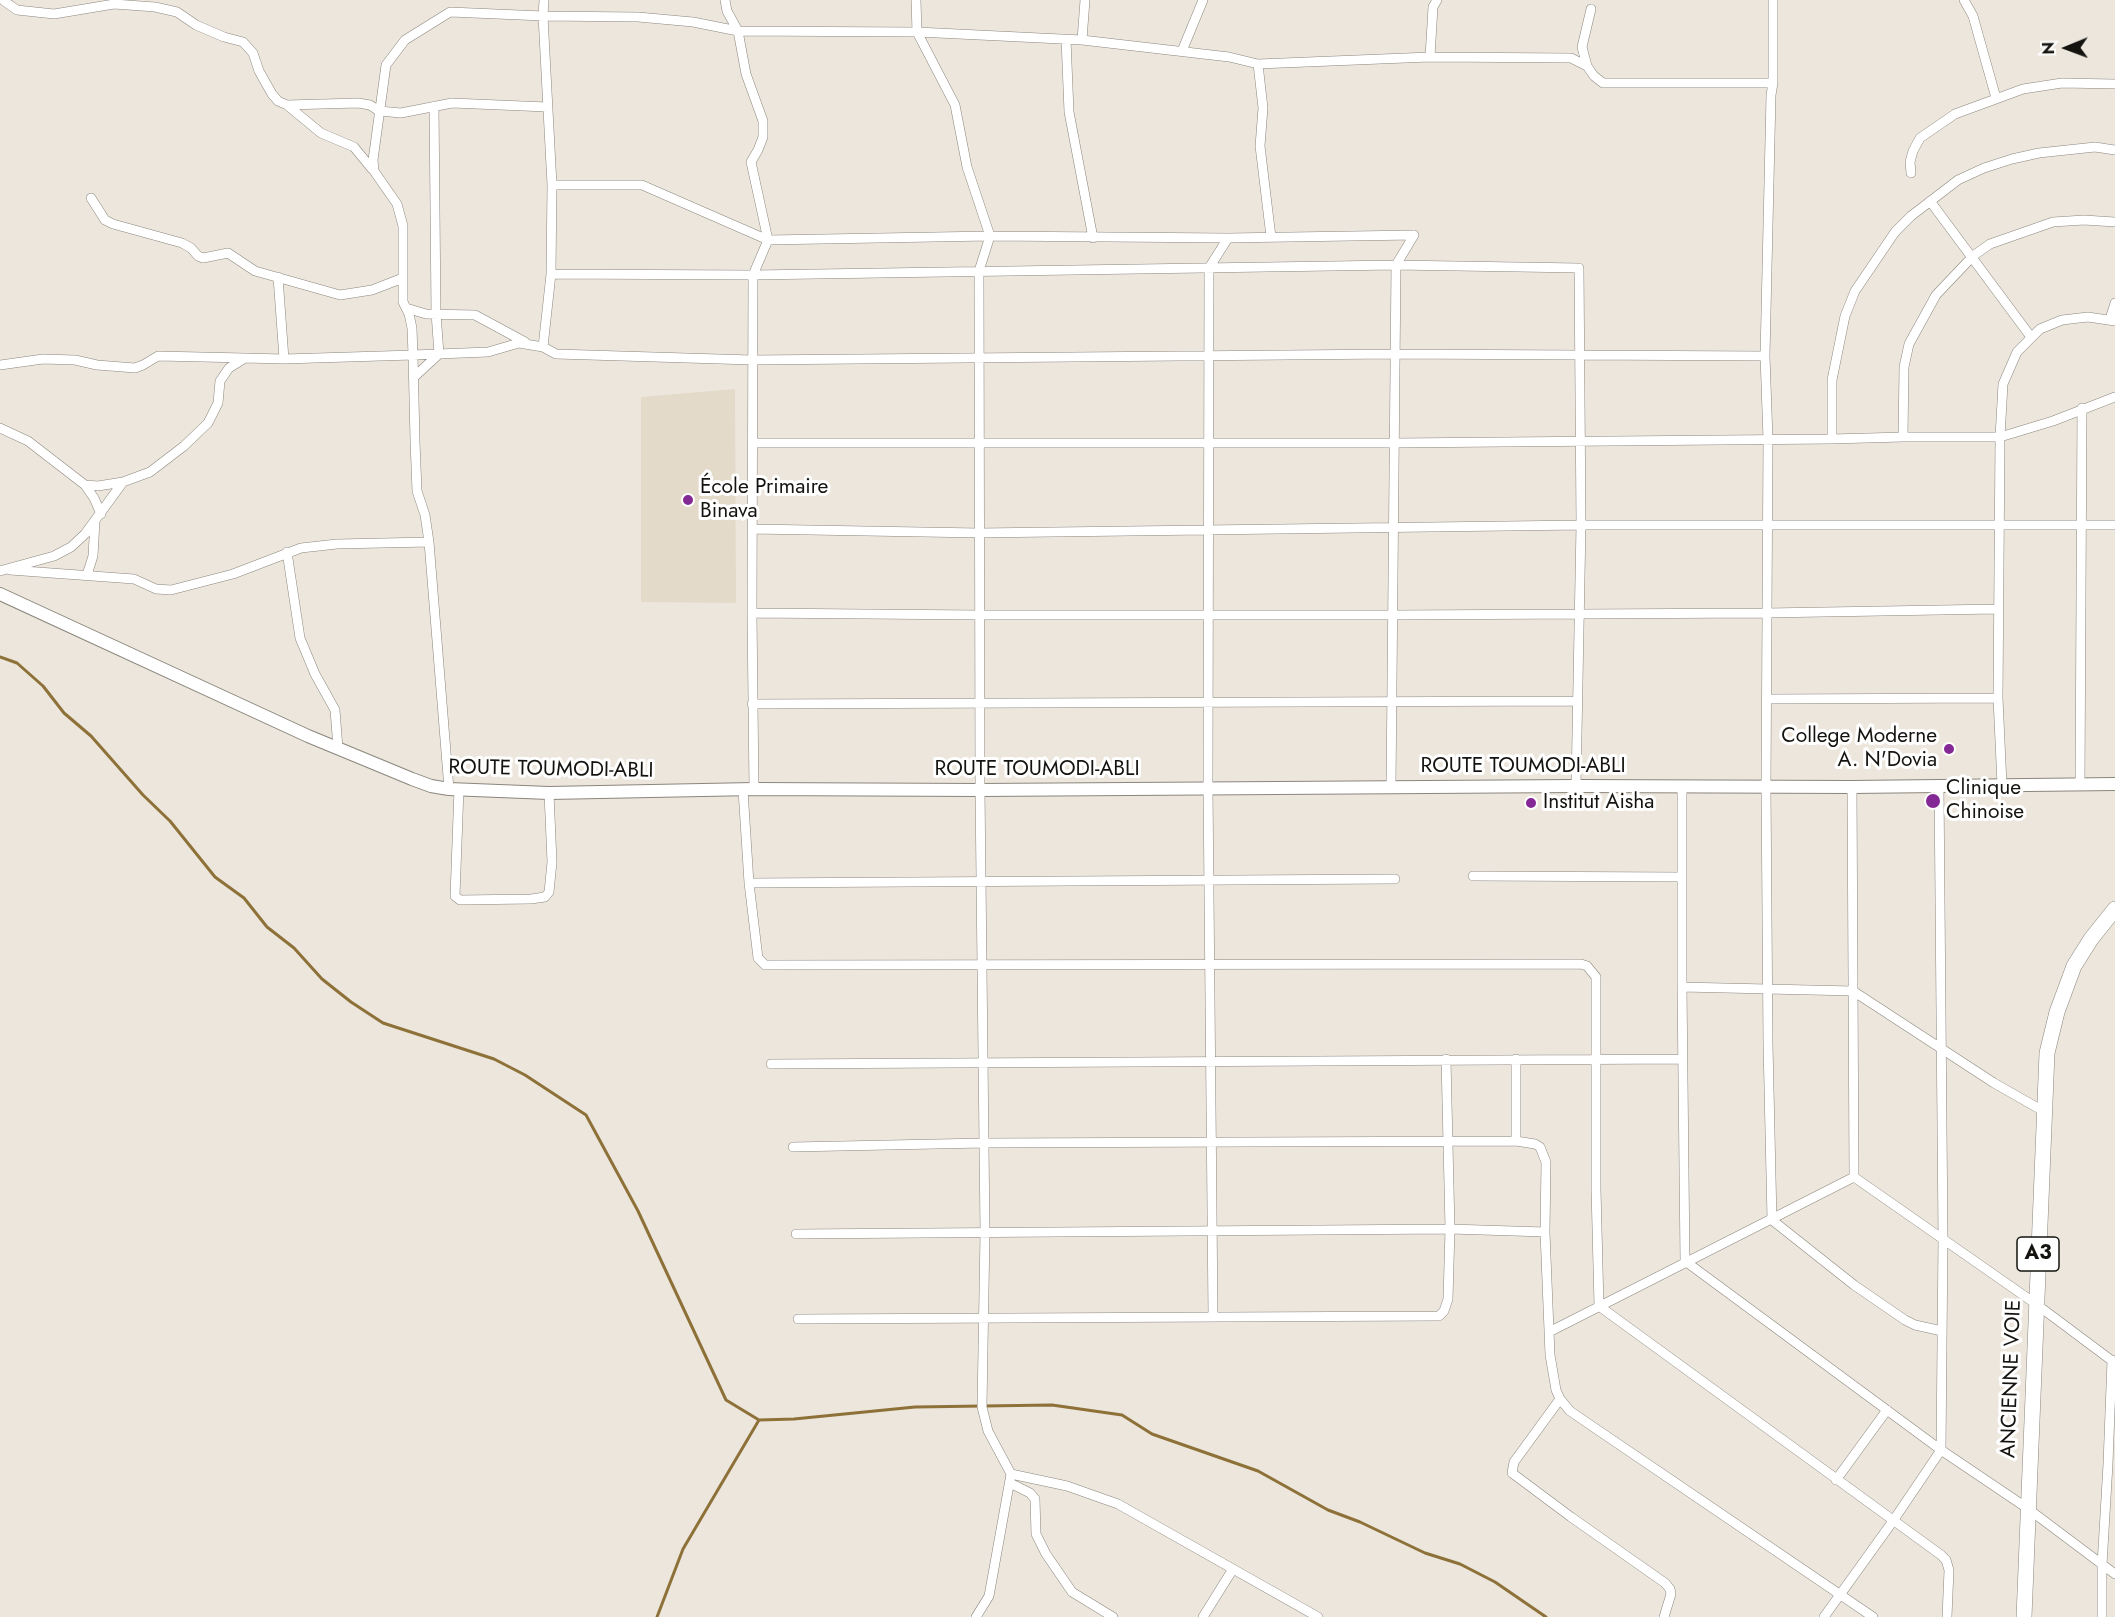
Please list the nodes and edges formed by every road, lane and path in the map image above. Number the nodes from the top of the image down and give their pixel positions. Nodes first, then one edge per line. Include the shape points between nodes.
1 (450, 0) edge
2 (544, 0) edge
3 (725, 0) edge
4 (916, 0) edge
5 (1085, 0) edge
6 (1203, 0) edge
7 (1437, 0) edge
8 (1773, 0) edge
9 (1964, 0) edge
10 (4, 1) edge
11 (1591, 9) dead end
12 (450, 12) junction
13 (543, 16) junction
14 (738, 31) junction
15 (917, 32) junction
16 (1066, 39) junction
17 (1082, 40) junction
18 (1182, 51) junction
19 (1430, 57) junction
20 (1258, 64) junction
21 (1587, 66) junction
22 (1773, 83) junction
23 (2115, 84) edge
24 (1996, 98) junction
25 (287, 105) junction
26 (434, 106) junction
27 (547, 107) junction
28 (379, 111) junction
29 (2115, 150) edge
30 (374, 171) junction
31 (1911, 173) dead end
32 (552, 185) junction
33 (91, 198) dead end
34 (1930, 201) junction
35 (2115, 222) edge
36 (990, 236) junction
37 (1271, 237) junction
38 (1093, 238) junction
39 (1228, 238) junction
40 (768, 240) junction
41 (1973, 256) junction
42 (1396, 265) junction
43 (1209, 268) junction
44 (979, 271) junction
45 (551, 274) junction
46 (753, 275) junction
47 (278, 277) junction
48 (403, 278) junction
49 (2115, 303) edge
50 (406, 308) junction
51 (436, 313) junction
52 (2113, 320) edge
53 (2031, 337) junction
54 (527, 344) junction
55 (543, 347) junction
56 (439, 354) junction
57 (1394, 354) junction
58 (413, 355) junction
59 (1209, 355) junction
60 (1578, 356) junction
61 (1765, 356) junction
62 (245, 358) junction
63 (979, 358) junction
64 (284, 359) junction
65 (752, 360) junction
66 (0, 365) edge
67 (413, 378) junction
68 (2115, 397) edge
69 (2082, 408) junction
70 (0, 428) edge
71 (1904, 437) junction
72 (2000, 438) junction
73 (1768, 439) junction
74 (1832, 440) junction
75 (1581, 441) junction
76 (753, 443) junction
77 (980, 443) junction
78 (1209, 443) junction
79 (1395, 443) junction
80 (123, 482) junction
81 (85, 485) junction
82 (98, 517) junction
83 (1999, 524) junction
84 (1581, 525) junction
85 (1767, 525) junction
86 (2083, 525) junction
87 (2115, 525) edge
88 (1393, 527) junction
89 (753, 529) junction
90 (1208, 530) junction
91 (980, 533) junction
92 (429, 542) junction
93 (287, 552) junction
94 (3, 571) edge
95 (87, 574) junction
96 (0, 594) edge
97 (1998, 609) junction
98 (752, 613) junction
99 (1579, 613) junction
100 (1767, 613) junction
101 (1208, 614) junction
102 (980, 615) junction
103 (1393, 615) junction
104 (1998, 698) junction
105 (1768, 699) junction
106 (1392, 700) junction
107 (1208, 701) junction
108 (1578, 701) junction
109 (980, 703) junction
110 (752, 704) junction
111 (338, 748) junction
112 (2080, 784) junction
113 (2115, 784) edge
114 (2002, 785) junction
115 (1391, 786) junction
116 (1576, 786) junction
117 (1939, 786) junction
118 (1682, 787) junction
119 (1766, 787) junction
120 (1852, 787) junction
121 (1208, 788) junction
122 (454, 789) junction
123 (748, 790) junction
124 (980, 790) junction
125 (549, 793) junction
126 (1473, 876) dead end
127 (1681, 877) junction
128 (1395, 879) dead end
129 (1209, 880) junction
130 (981, 881) junction
131 (749, 883) junction
132 (2115, 909) edge
133 (1210, 965) junction
134 (982, 966) junction
135 (1682, 987) junction
136 (1769, 988) junction
137 (1853, 991) junction
138 (1941, 1047) junction
139 (1597, 1058) junction
140 (1446, 1059) junction
141 (1516, 1059) junction
142 (1683, 1059) junction
143 (1210, 1061) junction
144 (983, 1063) junction
145 (771, 1064) dead end
146 (2045, 1112) junction
147 (1447, 1141) junction
148 (1516, 1141) junction
149 (1211, 1142) junction
150 (984, 1143) junction
151 (793, 1147) dead end
152 (1854, 1177) junction
153 (1772, 1220) junction
154 (1212, 1230) junction
155 (1450, 1230) junction
156 (1545, 1232) junction
157 (985, 1233) junction
158 (796, 1234) dead end
159 (1942, 1239) junction
160 (1686, 1261) junction
161 (2036, 1304) junction
162 (1599, 1306) junction
163 (1213, 1316) junction
164 (984, 1317) junction
165 (798, 1318) dead end
166 (1551, 1331) junction
167 (1942, 1331) junction
168 (2113, 1362) edge
169 (1560, 1399) junction
170 (1887, 1410) junction
171 (1941, 1450) junction
172 (2112, 1467) edge
173 (1010, 1479) junction
174 (1836, 1480) junction
175 (2027, 1508) junction
176 (1893, 1521) junction
177 (2102, 1565) junction
178 (1233, 1569) junction
179 (2115, 1574) edge
180 (1839, 1595) junction
181 (976, 1617) edge
182 (1113, 1617) edge
183 (1203, 1617) edge
184 (1318, 1617) edge
185 (1664, 1617) edge
186 (1824, 1617) edge
187 (1874, 1617) edge
188 (1947, 1617) edge
189 (2024, 1617) edge
190 (2102, 1617) edge

1 - 12 street
2 - 13 street
3 - 14 street
4 - 15 street
5 - 17 street
6 - 18 street
7 - 19 street via 1433,7
8 - 22 street
9 - 24 street
10 - 25 street via 17,10 54,14 114,4 177,12 196,26 243,42 253,52 272,94
11 - 21 street via 1582,47
12 - 13 street
12 - 28 street via 405,40 386,65
13 - 14 street via 638,17
13 - 27 street
14 - 15 street
14 - 40 street via 746,74 763,121 763,137 751,162
15 - 16 street
15 - 36 street via 955,105 967,166
16 - 17 street
16 - 38 street via 1070,112
17 - 18 street
18 - 20 street
19 - 20 street
19 - 21 street via 1571,58
20 - 37 street via 1263,108 1260,146
21 - 22 street via 1603,83
22 - 61 street
23 - 24 street via 2062,83
24 - 31 street via 1955,114 1920,138 1910,162
25 - 28 street via 358,103
25 - 30 street via 321,134 354,147
26 - 27 street via 452,103
26 - 28 street via 412,112
26 - 51 street
27 - 32 street
28 - 30 street
29 - 34 street via 2067,149 2012,159 1958,180
30 - 48 street via 400,211
32 - 40 street via 642,185
32 - 45 street
33 - 47 street via 105,220 113,224 182,243 203,258 228,253 255,271
34 - 41 street
34 - 74 street via 1895,232 1855,291 1845,316 1832,380
35 - 41 street via 2053,222 1990,244
36 - 38 street
36 - 40 street
36 - 44 street
37 - 39 street
37 - 42 street via 1414,235
38 - 39 street
39 - 43 street
40 - 46 street
41 - 53 street
41 - 71 street via 1936,295 1910,344 1904,367
42 - 43 street
42 - 57 street
42 - 60 street via 1579,268
43 - 44 street
43 - 59 street
44 - 46 street
44 - 63 street
45 - 46 street
45 - 55 street
46 - 65 street
47 - 48 street via 340,295 372,290
47 - 64 street
48 - 50 street
49 - 52 street
50 - 51 street
50 - 58 street
51 - 54 street via 476,315
51 - 56 street
52 - 53 street via 2062,320
53 - 72 street via 2017,352 2003,384
54 - 55 street
54 - 56 street via 511,344 488,352
55 - 65 street via 556,354
56 - 58 street
56 - 67 street
57 - 59 street
57 - 60 street
57 - 79 street
58 - 64 street
58 - 67 street
59 - 63 street
59 - 78 street
60 - 61 street
60 - 75 street
61 - 73 street
62 - 64 street
62 - 66 street via 158,356 135,368 43,359
62 - 80 street via 229,368 220,381 218,403 208,423 150,472
63 - 65 street
63 - 77 street
65 - 76 street
67 - 92 street via 417,491
68 - 69 street
69 - 72 street
69 - 86 street
70 - 81 street via 28,441
71 - 72 street
71 - 74 street
72 - 83 street
73 - 74 street
73 - 75 street
73 - 85 street
75 - 79 street
75 - 84 street
76 - 77 street
76 - 89 street
77 - 78 street
77 - 91 street
78 - 79 street
78 - 90 street
79 - 88 street
80 - 81 street
80 - 82 street
81 - 82 street via 94,498
82 - 94 street via 71,547
82 - 95 street
83 - 85 street
83 - 86 street
83 - 97 street
84 - 85 street
84 - 88 street
84 - 99 street
85 - 100 street
86 - 87 street
86 - 112 street
88 - 90 street
88 - 103 street
89 - 91 street
89 - 98 street
90 - 91 street
90 - 101 street
91 - 102 street
92 - 93 street via 316,545
92 - 122 street
93 - 95 street via 233,574 171,590 156,589 134,579
93 - 111 street via 300,638 335,710
94 - 95 street
96 - 111 street, ROUTE TOUMODI-ABLI
97 - 100 street
97 - 104 street
98 - 102 street
98 - 110 street
99 - 100 street
99 - 103 street
99 - 108 street
100 - 105 street
101 - 102 street
101 - 103 street
101 - 107 street
102 - 109 street
103 - 106 street
104 - 105 street
104 - 114 street
105 - 119 street
106 - 107 street
106 - 108 street
106 - 115 street
107 - 109 street
107 - 121 street
108 - 116 street
109 - 110 street
109 - 124 street
110 - 123 street
111 - 122 street, ROUTE TOUMODI-ABLI via 431,786
112 - 113 street, ROUTE TOUMODI-ABLI
112 - 114 street, ROUTE TOUMODI-ABLI
114 - 117 street, ROUTE TOUMODI-ABLI
115 - 116 street, ROUTE TOUMODI-ABLI
115 - 121 street, ROUTE TOUMODI-ABLI
116 - 118 street, ROUTE TOUMODI-ABLI
117 - 120 street, ROUTE TOUMODI-ABLI
117 - 138 street
118 - 119 street, ROUTE TOUMODI-ABLI
118 - 127 street
119 - 120 street, ROUTE TOUMODI-ABLI
119 - 136 street
120 - 137 street
121 - 124 street, ROUTE TOUMODI-ABLI
121 - 129 street
122 - 125 street, ROUTE TOUMODI-ABLI
122 - 125 street via 456,896 460,900 545,897 552,862
123 - 124 street, ROUTE TOUMODI-ABLI
123 - 125 street, ROUTE TOUMODI-ABLI
123 - 131 street
124 - 130 street
126 - 127 street
127 - 135 street
128 - 129 street
129 - 130 street
129 - 133 street
130 - 131 street
130 - 134 street
131 - 134 street via 758,958 765,964
132 - 146 main road, ANCIENNE VOIE / A3 via 2080,955 2063,993 2047,1053
133 - 134 street
133 - 139 street via 1581,964 1596,977
133 - 143 street
134 - 144 street
135 - 136 street
135 - 142 street
136 - 137 street
136 - 153 street
137 - 138 street
137 - 152 street
138 - 146 street
138 - 159 street
139 - 141 street
139 - 142 street
139 - 162 street
140 - 141 street
140 - 143 street
140 - 147 street
141 - 148 street
142 - 160 street
143 - 144 street
143 - 149 street
144 - 145 street
144 - 150 street
146 - 161 main road, ANCIENNE VOIE / A3
147 - 148 street
147 - 149 street
147 - 155 street
148 - 156 street via 1535,1144 1544,1154
149 - 150 street
149 - 154 street
150 - 151 street
150 - 157 street
152 - 153 street
152 - 159 street
153 - 160 street
153 - 167 street via 1905,1320
154 - 155 street
154 - 157 street
154 - 163 street
155 - 156 street
155 - 163 street via 1448,1299 1439,1316
156 - 166 street
157 - 158 street
157 - 164 street
159 - 161 street
159 - 167 street
160 - 162 street
160 - 170 street
161 - 168 street
161 - 175 main road, ANCIENNE VOIE / A3
162 - 166 street
162 - 174 street
163 - 164 street
164 - 165 street
164 - 173 street via 984,1420
166 - 169 street via 1551,1371
167 - 171 street
168 - 172 street
169 - 180 street via 1570,1411
169 - 185 street via 1515,1462 1512,1473 1665,1583 1671,1594
170 - 171 street
170 - 174 street
171 - 175 street
171 - 176 street
172 - 177 street
173 - 178 street via 1066,1486 1119,1504
173 - 181 street via 989,1596
173 - 182 street via 1035,1499 1036,1534 1069,1588
174 - 176 street
175 - 177 street
175 - 189 main road, ANCIENNE VOIE / A3
176 - 180 street
176 - 188 street via 1946,1560
177 - 179 street
177 - 190 street
178 - 183 street
178 - 184 street
180 - 186 street
180 - 187 street

